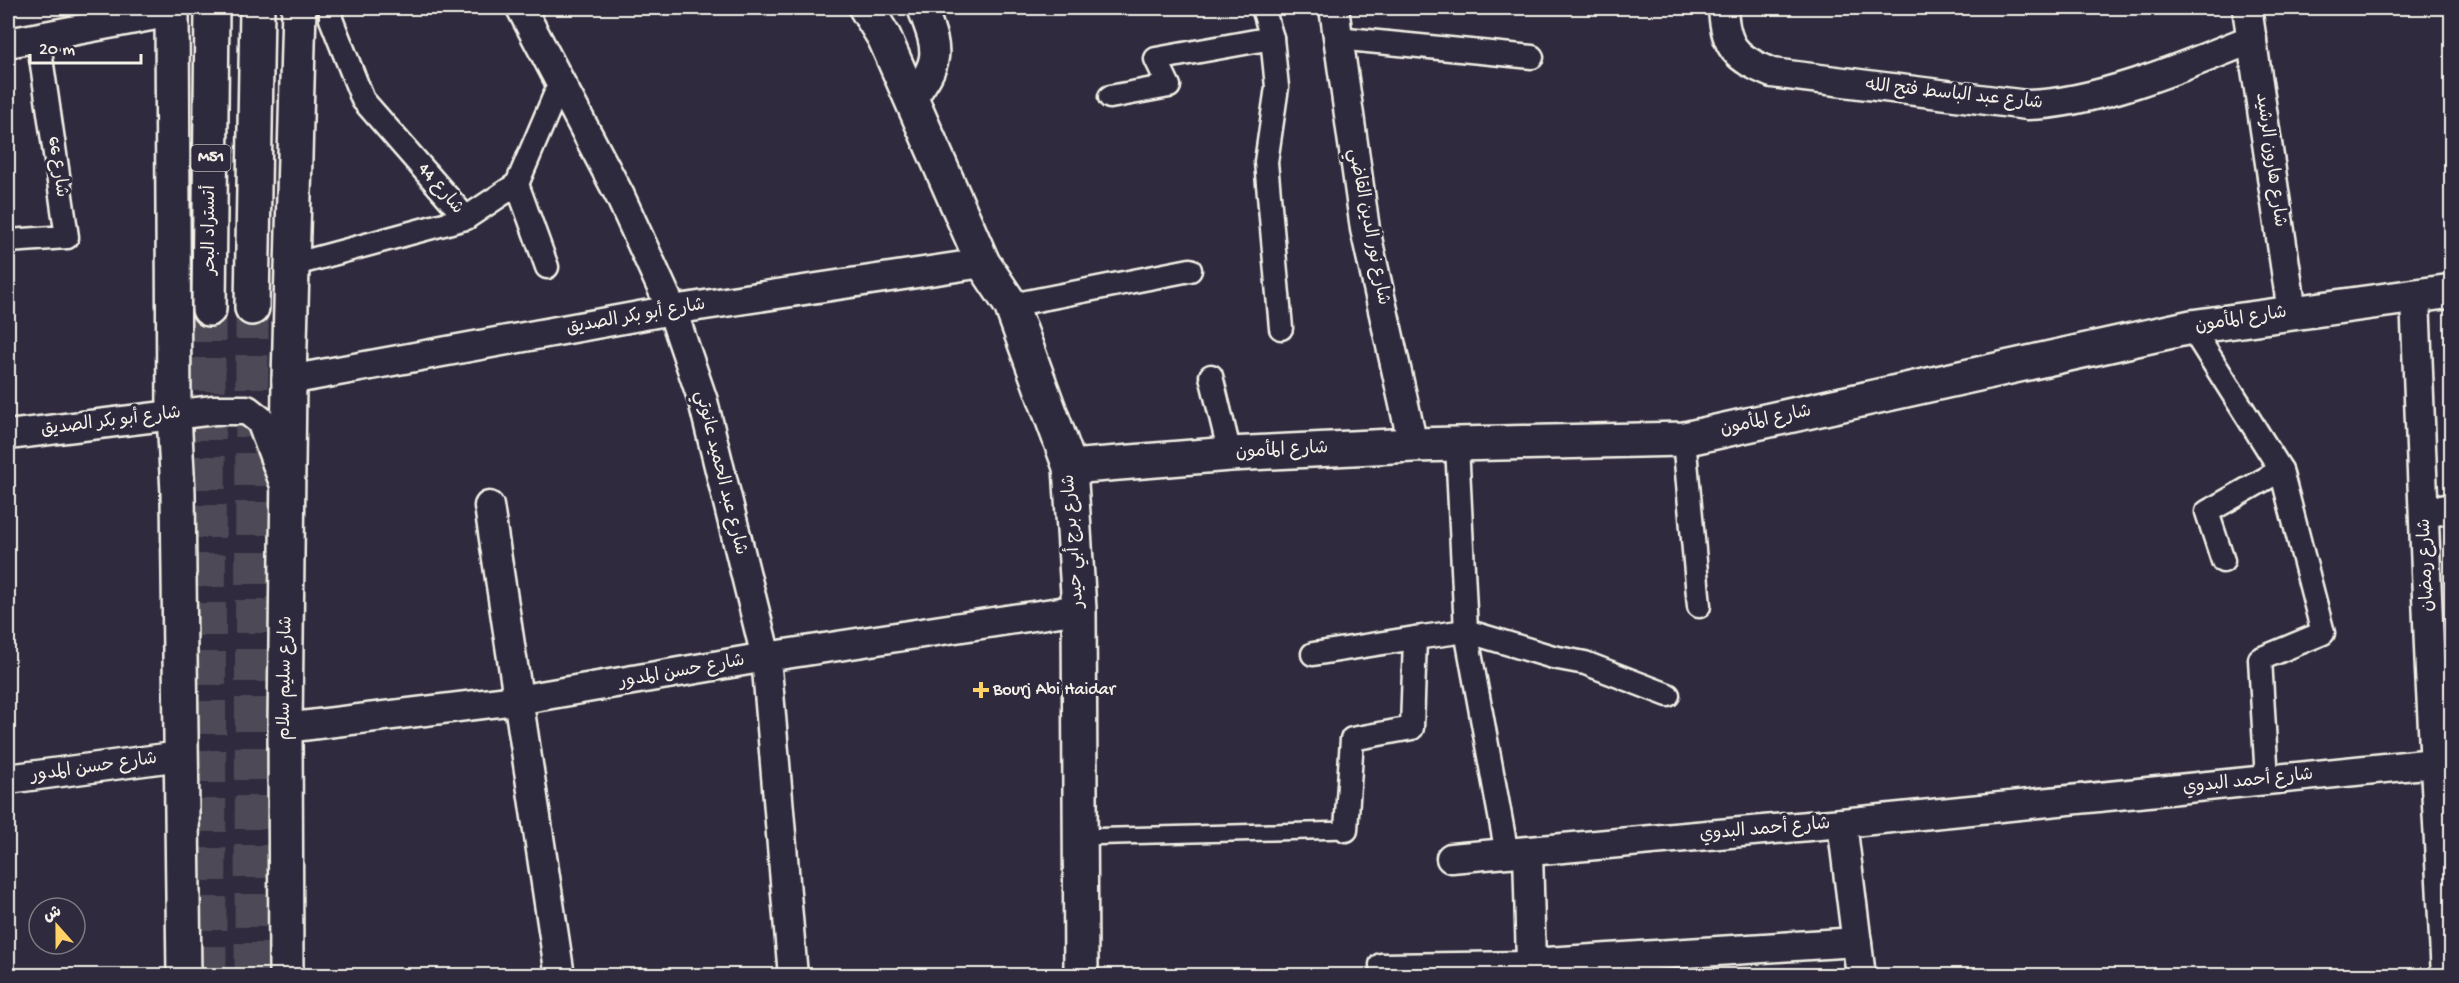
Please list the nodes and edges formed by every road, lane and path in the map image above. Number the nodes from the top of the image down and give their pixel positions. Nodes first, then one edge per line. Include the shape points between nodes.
1 (212, 8) edge
2 (257, 8) edge
3 (298, 8) edge
4 (331, 8) edge
5 (521, 8) edge
6 (866, 8) edge
7 (922, 8) edge
8 (1263, 8) edge
9 (1334, 8) edge
10 (1724, 8) edge
11 (2247, 8) edge
12 (156, 11) edge
13 (38, 38) junction
14 (1272, 38) junction
15 (1337, 38) junction
16 (2252, 39) junction
17 (8, 43) edge
18 (1532, 57) dead end
19 (560, 82) junction
20 (1110, 97) dead end
21 (911, 100) junction
22 (517, 184) junction
23 (466, 218) junction
24 (8, 241) edge
25 (983, 263) junction
26 (292, 265) junction
27 (548, 267) dead end
28 (1190, 270) dead end
29 (2451, 291) edge
30 (2415, 298) junction
31 (1011, 305) junction
32 (252, 308) tunnel mouth
33 (209, 309) tunnel mouth
34 (672, 310) junction
35 (2292, 312) junction
36 (2191, 327) junction
37 (1281, 328) dead end
38 (1211, 376) dead end
39 (289, 380) junction
40 (174, 414) junction
41 (8, 435) edge
42 (1684, 439) junction
43 (1413, 445) junction
44 (1457, 445) junction
45 (1230, 454) junction
46 (1070, 467) junction
47 (2281, 470) junction
48 (288, 498) junction
49 (489, 506) dead end
50 (2438, 511) edge
51 (2223, 561) dead end
52 (1700, 606) dead end
53 (1079, 609) junction
54 (1466, 631) junction
55 (1415, 638) junction
56 (1313, 654) dead end
57 (766, 657) junction
58 (2441, 669) edge
59 (1668, 695) dead end
60 (517, 700) junction
61 (285, 728) junction
62 (181, 756) junction
63 (2434, 763) junction
64 (8, 779) edge
65 (2267, 780) junction
66 (1842, 823) junction
67 (1346, 830) joint
68 (1080, 837) junction
69 (1517, 853) junction
70 (1451, 858) dead end
71 (1857, 942) junction
72 (1531, 963) junction
73 (1381, 965) dead end
74 (183, 975) edge
75 (286, 975) edge
76 (560, 975) edge
77 (793, 975) edge
78 (1081, 975) edge
79 (1861, 975) edge
80 (2446, 975) edge

1 - 33 main road, أتستراد البحر / M51
2 - 32 main road, M51
3 - 26 main road, شارع سليم سلام
4 - 23 street, شارع 44 via 330,19 363,100
5 - 19 street, شارع عبد الحميد عانوتي
6 - 21 main road, شارع برج أبي حيدر via 884,37
7 - 21 street via 935,60
8 - 14 street
9 - 15 street, شارع نور الدين القاضي
10 - 16 street, شارع عبد الباسط فتح الله via 1735,54 1772,73 2027,105 2054,105 2084,97
11 - 16 street, شارع هارون الرشيد
12 - 13 street
12 - 40 main road
13 - 17 street
13 - 24 street, شارع 66 via 68,237
14 - 20 street via 1156,59 1169,86
14 - 37 street via 1277,87 1266,162
15 - 18 street
15 - 43 street, شارع نور الدين القاضي via 1365,229
16 - 35 street, شارع هارون الرشيد
19 - 22 street
19 - 34 street, شارع عبد الحميد عانوتي via 620,196
21 - 25 main road, شارع برج أبي حيدر
22 - 23 street
22 - 27 street
23 - 26 street, شارع 44
25 - 31 main road, شارع برج أبي حيدر
25 - 34 street, شارع أبو بكر الصديق
26 - 39 main road, شارع سليم سلام
28 - 31 street
29 - 30 main road, شارع المأمون
30 - 35 main road, شارع المأمون
30 - 50 street, شارع رمضان
31 - 46 main road, شارع برج أبي حيدر
34 - 39 street, شارع أبو بكر الصديق
34 - 57 street, شارع عبد الحميد عانوتي via 703,401
35 - 36 main road, شارع المأمون
36 - 42 main road, شارع المأمون
36 - 47 street
38 - 45 street
39 - 48 main road, شارع سليم سلام
40 - 41 street, شارع أبو بكر الصديق
40 - 48 street, شارع أبو بكر الصديق via 247,410 261,421
40 - 62 main road
42 - 44 main road, شارع المأمون
42 - 52 street
43 - 44 main road, شارع المأمون
43 - 45 main road, شارع المأمون
44 - 54 street
45 - 46 main road, شارع المأمون
46 - 53 main road, شارع برج أبي حيدر
47 - 51 street via 2207,512
47 - 65 street via 2323,633 2260,659
48 - 61 main road, شارع سليم سلام
49 - 60 street
50 - 58 street, شارع رمضان
53 - 57 street, شارع حسن المدور
53 - 68 main road, شارع برج أبي حيدر
54 - 55 street
54 - 59 street via 1585,663
54 - 69 street
55 - 56 street
55 - 67 street via 1412,728 1352,740
57 - 60 street, شارع حسن المدور
57 - 77 street, شارع عبد الحميد عانوتي
58 - 63 street, شارع رمضان
60 - 61 street, شارع حسن المدور
60 - 76 street
61 - 75 main road, شارع سليم سلام
62 - 64 street, شارع حسن المدور
62 - 74 main road
63 - 65 street, شارع أحمد البدوي
63 - 80 street, شارع رمضان
65 - 66 street, شارع أحمد البدوي
66 - 69 street, شارع أحمد البدوي
66 - 71 street
67 - 68 lane
68 - 78 main road, شارع برج أبي حيدر
69 - 70 street, شارع أحمد البدوي
69 - 72 street
71 - 72 street
71 - 79 street
72 - 73 street

